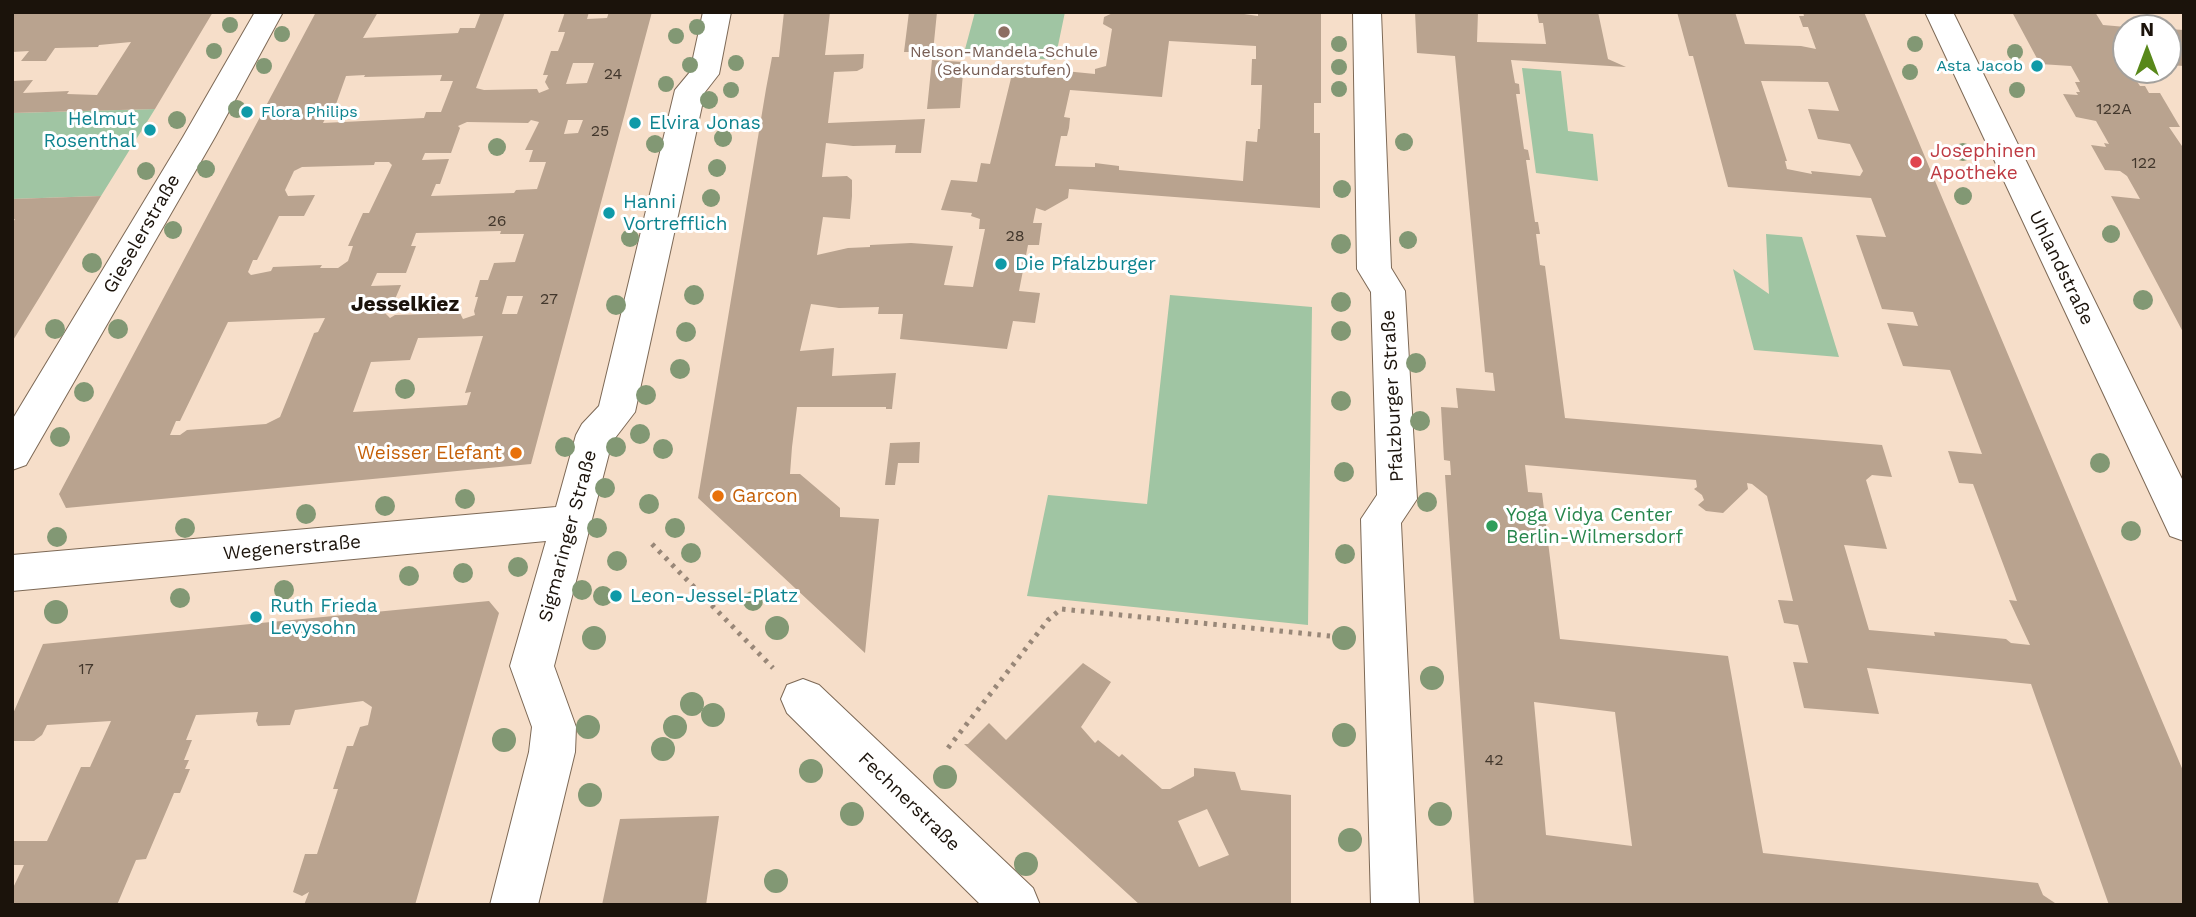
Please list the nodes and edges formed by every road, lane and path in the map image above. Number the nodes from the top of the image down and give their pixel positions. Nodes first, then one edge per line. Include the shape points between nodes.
1 (269, 12) edge
2 (717, 12) edge
3 (1367, 12) edge
4 (1939, 12) edge
5 (12, 454) edge
6 (572, 522) junction
7 (2184, 524) edge
8 (652, 544) dead end
9 (12, 573) edge
10 (1330, 636) dead end
11 (803, 699) joint
12 (948, 748) dead end
13 (514, 905) edge
14 (1016, 905) edge
15 (1395, 905) edge

1 - 5 street, Gieselerstraße
2 - 6 street, Sigmaringer Straße via 704,74 690,90 616,412 595,435
3 - 15 street, Pfalzburger Straße via 1374,269 1388,291 1397,499 1381,519
4 - 7 street, Uhlandstraße
6 - 9 street, Wegenerstraße
6 - 13 street, Sigmaringer Straße via 532,666 554,727 552,752
8 - 11 path
10 - 12 path via 1061,609
11 - 14 street, Fechnerstraße

